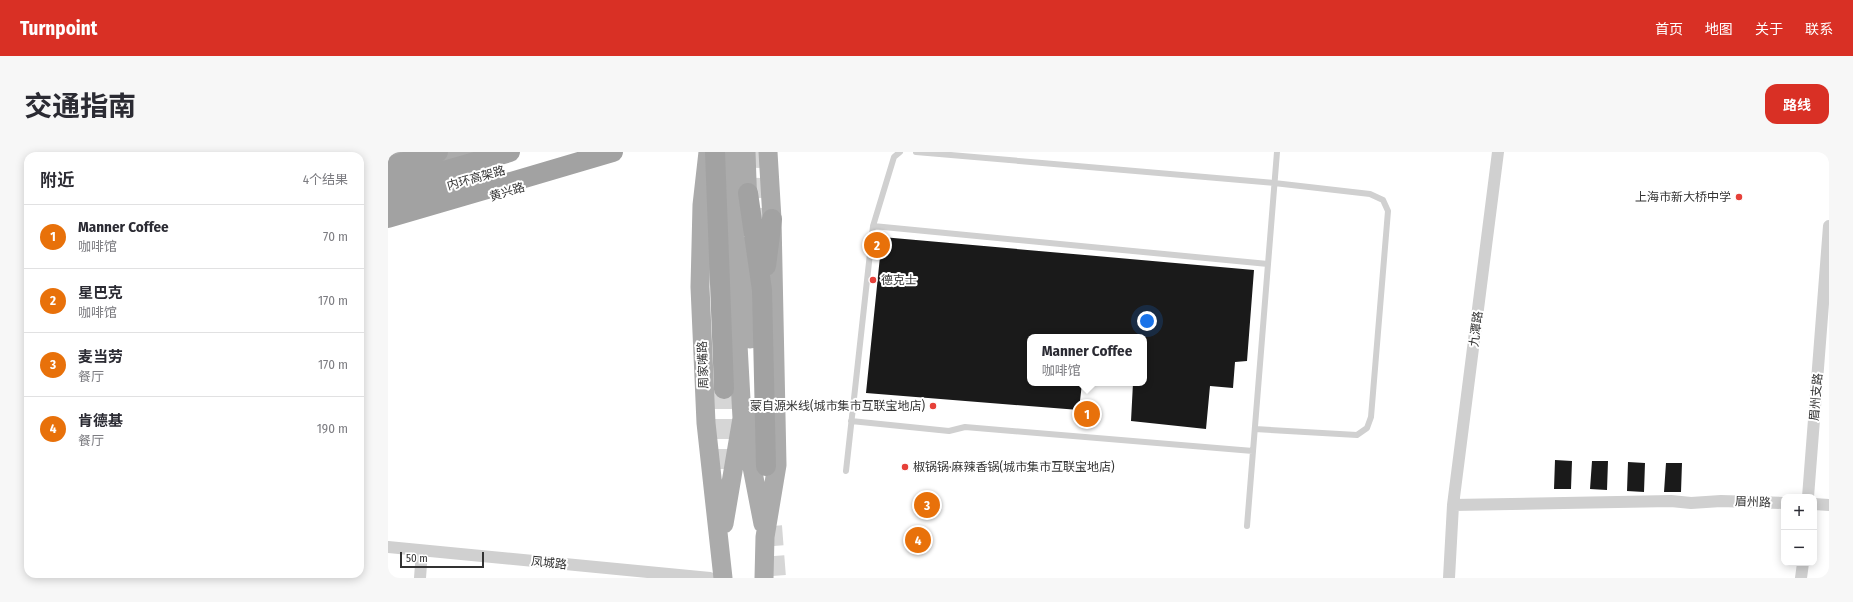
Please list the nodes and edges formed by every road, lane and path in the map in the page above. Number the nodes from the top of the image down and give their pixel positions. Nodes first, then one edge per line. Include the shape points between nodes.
1 (402, 152) edge
2 (438, 152) edge
3 (467, 152) edge
4 (510, 152) edge
5 (563, 152) edge
6 (585, 152) edge
7 (613, 152) edge
8 (624, 152) edge
9 (708, 152) edge
10 (715, 152) edge
11 (727, 152) edge
12 (746, 152) edge
13 (768, 152) edge
14 (900, 152) edge
15 (916, 152) edge
16 (1277, 152) edge
17 (1498, 152) edge
18 (388, 156) edge
19 (388, 167) edge
20 (388, 177) edge
21 (1274, 183) junction
22 (388, 187) edge
23 (748, 193) junction
24 (388, 203) edge
25 (388, 209) edge
26 (388, 218) edge
27 (772, 218) junction
28 (873, 226) junction
29 (1829, 226) edge
30 (388, 227) edge
31 (1268, 264) junction
32 (762, 290) junction
33 (724, 389) tunnel mouth
34 (851, 421) junction
35 (1255, 429) junction
36 (1253, 451) junction
37 (766, 466) dead end
38 (846, 471) dead end
39 (1808, 494) edge
40 (1781, 503) edge
41 (1817, 504) edge
42 (1453, 505) junction
43 (1829, 505) edge
44 (1247, 526) dead end
45 (765, 537) junction
46 (721, 545) junction
47 (388, 547) edge
48 (422, 551) junction
49 (1803, 566) edge
50 (420, 578) edge
51 (710, 578) edge
52 (723, 578) edge
53 (764, 578) edge
54 (1449, 578) edge
55 (1802, 578) edge

1 - 18 main road
2 - 19 highway
3 - 20 main road
4 - 22 highway, 内环高架路
5 - 24 highway, 内环高架路
6 - 25 main road, 黄兴路
7 - 26 highway
8 - 30 main road, 黄兴路 via 598,165
9 - 46 main road, 周家嘴路 via 702,205 700,288 706,423
10 - 33 highway
11 - 46 main road via 736,198 734,271 742,418
12 - 23 main road
13 - 27 main road
14 - 28 lane via 894,157
15 - 21 lane
16 - 21 lane
17 - 42 street, 九潭路
21 - 31 lane
21 - 35 lane via 1370,194 1383,200 1388,211 1388,219 1371,417 1367,428 1357,435
23 - 32 highway
23 - 45 main road via 752,467
27 - 32 highway
27 - 45 main road via 777,465
28 - 31 lane
28 - 34 lane
29 - 39 street, 眉州支路
31 - 35 lane
32 - 37 highway
34 - 36 lane via 949,431 965,427
34 - 38 lane
35 - 36 lane
36 - 44 lane
40 - 42 street, 眉州路 via 1663,501
41 - 43 street
42 - 54 street, 九潭路
45 - 53 main road
46 - 52 main road, 周家嘴路
47 - 48 street, 凤城路
48 - 50 street
48 - 51 street, 凤城路
49 - 55 street

